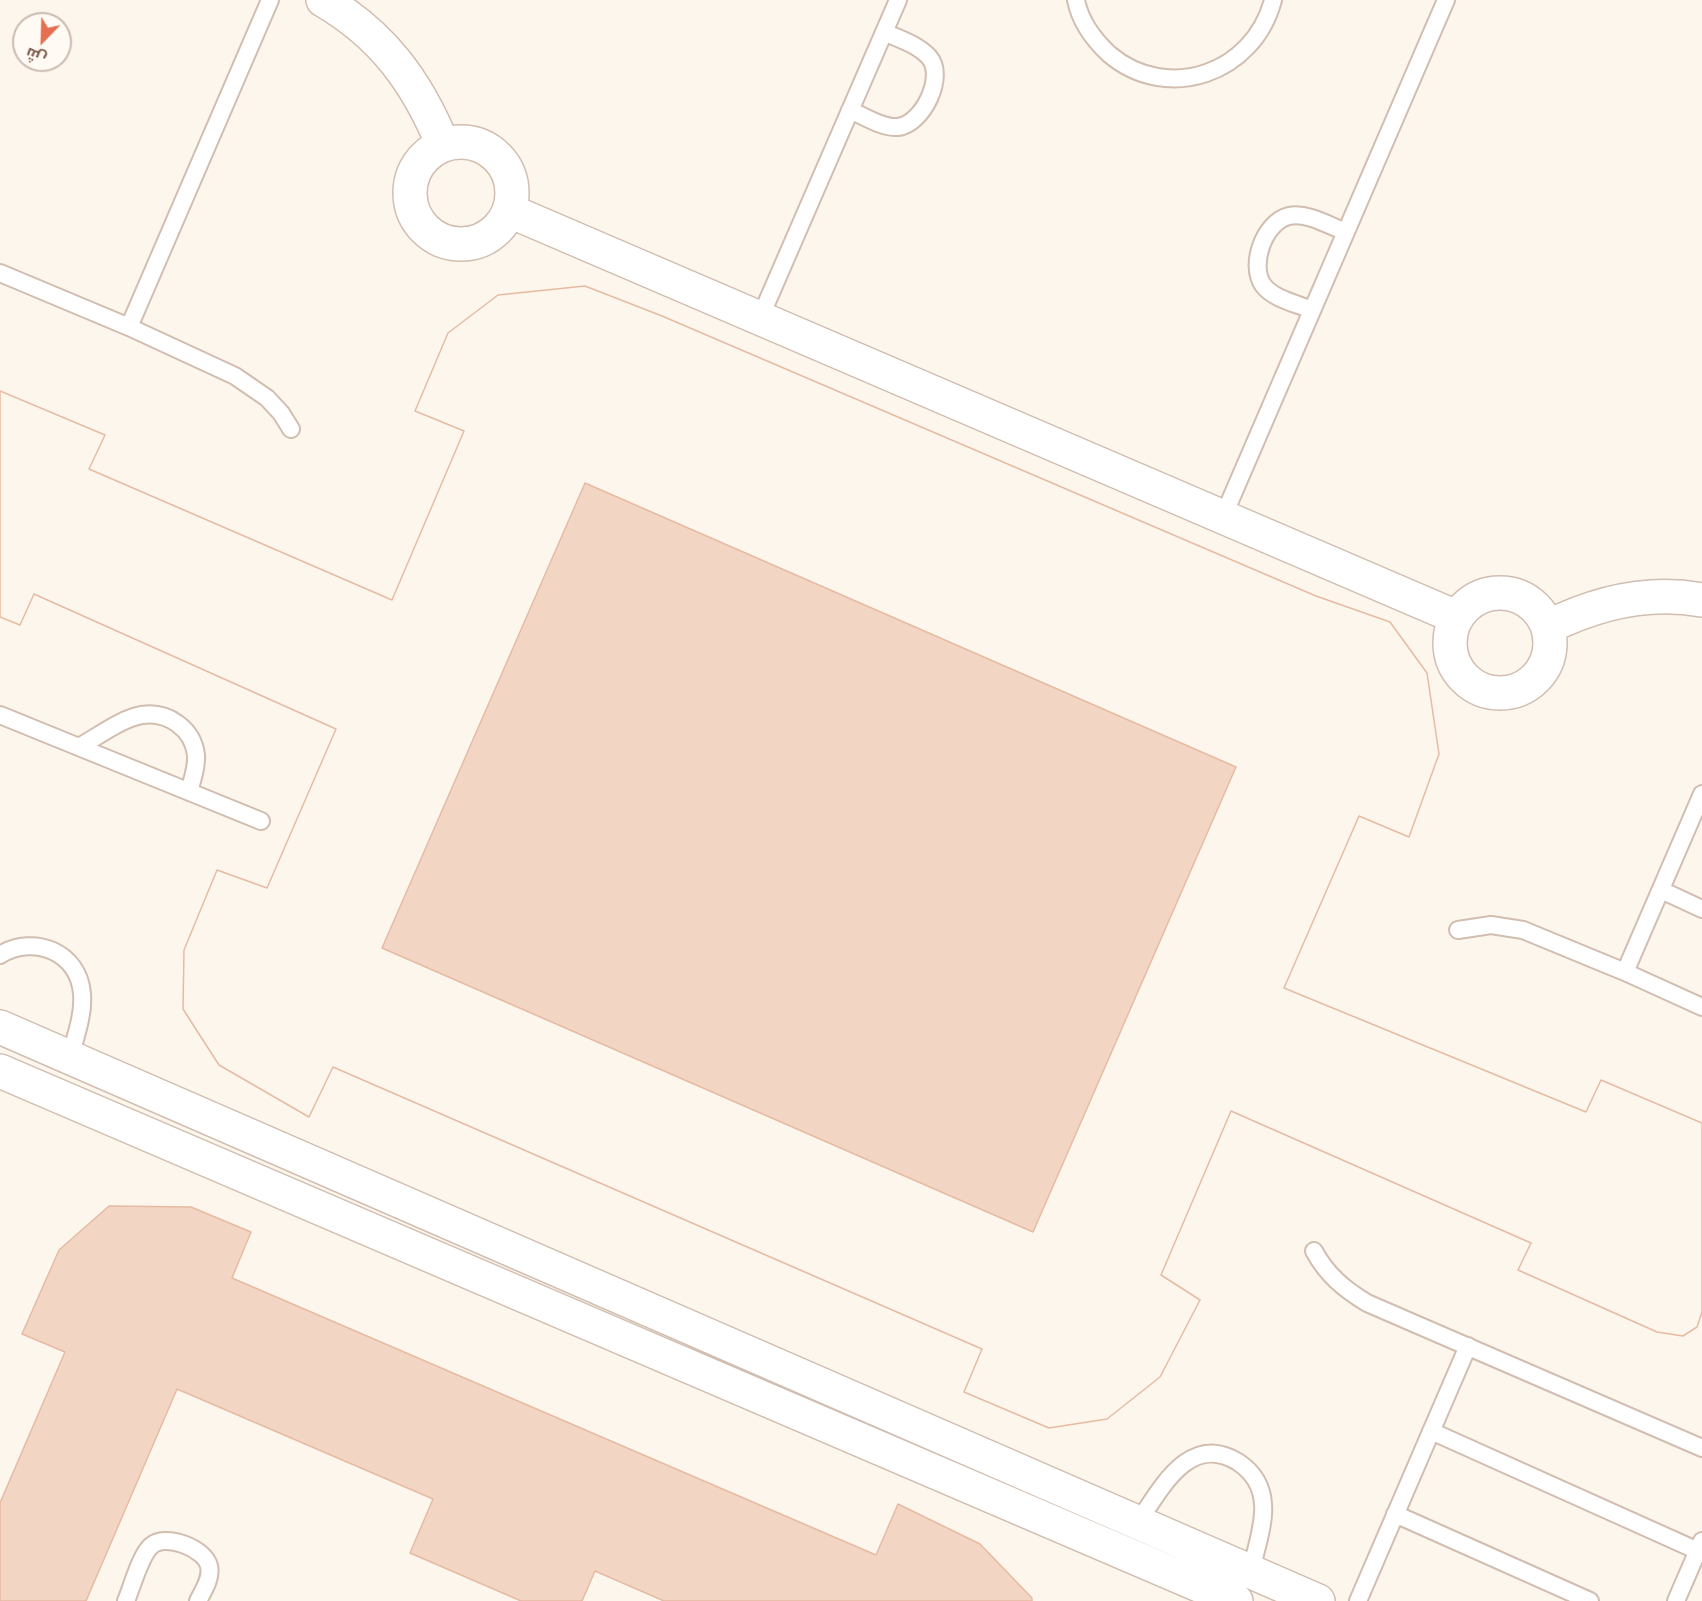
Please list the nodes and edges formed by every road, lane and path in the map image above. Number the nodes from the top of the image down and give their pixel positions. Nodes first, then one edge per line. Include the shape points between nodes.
1 (270, 0) edge
2 (898, 0) edge
3 (1076, 0) edge
4 (1273, 0) edge
5 (1446, 0) edge
6 (334, 4) edge
7 (884, 32) junction
8 (850, 110) junction
9 (443, 145) junction
10 (510, 211) junction
11 (1346, 232) junction
12 (0, 273) edge
13 (1312, 310) junction
14 (760, 318) junction
15 (129, 327) junction
16 (291, 429) dead end
17 (1224, 517) junction
18 (1702, 600) edge
19 (1456, 617) junction
20 (1548, 627) junction
21 (0, 715) edge
22 (79, 747) junction
23 (189, 792) junction
24 (1702, 794) edge
25 (1698, 814) edge
26 (261, 821) dead end
27 (1661, 890) junction
28 (1702, 909) edge
29 (1458, 930) dead end
30 (0, 955) edge
31 (1625, 972) junction
32 (1702, 1007) edge
33 (0, 1027) edge
34 (70, 1057) junction
35 (0, 1071) edge
36 (1314, 1251) dead end
37 (1468, 1346) junction
38 (1431, 1431) junction
39 (1702, 1448) edge
40 (1395, 1514) junction
41 (1138, 1522) junction
42 (1700, 1546) edge
43 (1251, 1571) junction
44 (126, 1601) edge
45 (198, 1601) edge
46 (1236, 1601) edge
47 (1318, 1601) edge
48 (1358, 1601) edge
49 (1590, 1601) edge
50 (1676, 1601) edge

1 - 15 lane
2 - 7 lane
3 - 4 lane via 1088,29 1118,61 1160,78 1181,79 1229,63 1249,48 1262,29
5 - 11 lane
6 - 9 street via 393,56 430,114
7 - 8 lane
7 - 8 lane via 919,48 930,58 935,70 934,85 915,120 900,127
8 - 14 lane
9 - 10 street via 472,143 497,157 511,182
9 - 10 street via 429,153 412,179 412,210 431,235 461,245 476,242 502,225
10 - 14 street
11 - 13 lane
11 - 13 lane via 1306,216 1290,215 1269,231 1258,256 1257,269 1270,293
12 - 15 lane
13 - 17 lane
14 - 17 street
15 - 16 lane via 253,386 281,413
17 - 19 street
18 - 20 street via 1661,597 1602,604
19 - 20 street via 1477,597 1505,592 1532,603
19 - 20 street via 1450,630 1452,659 1468,682 1494,693 1523,688 1544,669 1551,641
21 - 22 lane
22 - 23 lane
22 - 23 lane via 130,719 154,714 167,717 187,732 193,743 196,768
23 - 26 lane
24 - 25 lane
25 - 27 lane
27 - 28 lane
27 - 31 lane
29 - 31 lane via 1491,925 1523,930
30 - 34 lane via 9,949 37,945 64,957 74,968 83,996
31 - 32 lane
33 - 34 street
34 - 41 street
35 - 46 street
36 - 37 lane via 1336,1282 1367,1303
37 - 38 lane
37 - 39 lane
38 - 40 lane
38 - 42 lane
40 - 48 lane
40 - 49 lane
41 - 43 street
41 - 43 lane via 1178,1467 1204,1455 1232,1459 1245,1466 1261,1491 1263,1506
42 - 50 lane
43 - 47 street
44 - 45 lane via 146,1554 153,1544 164,1540 197,1551 205,1558 210,1568

